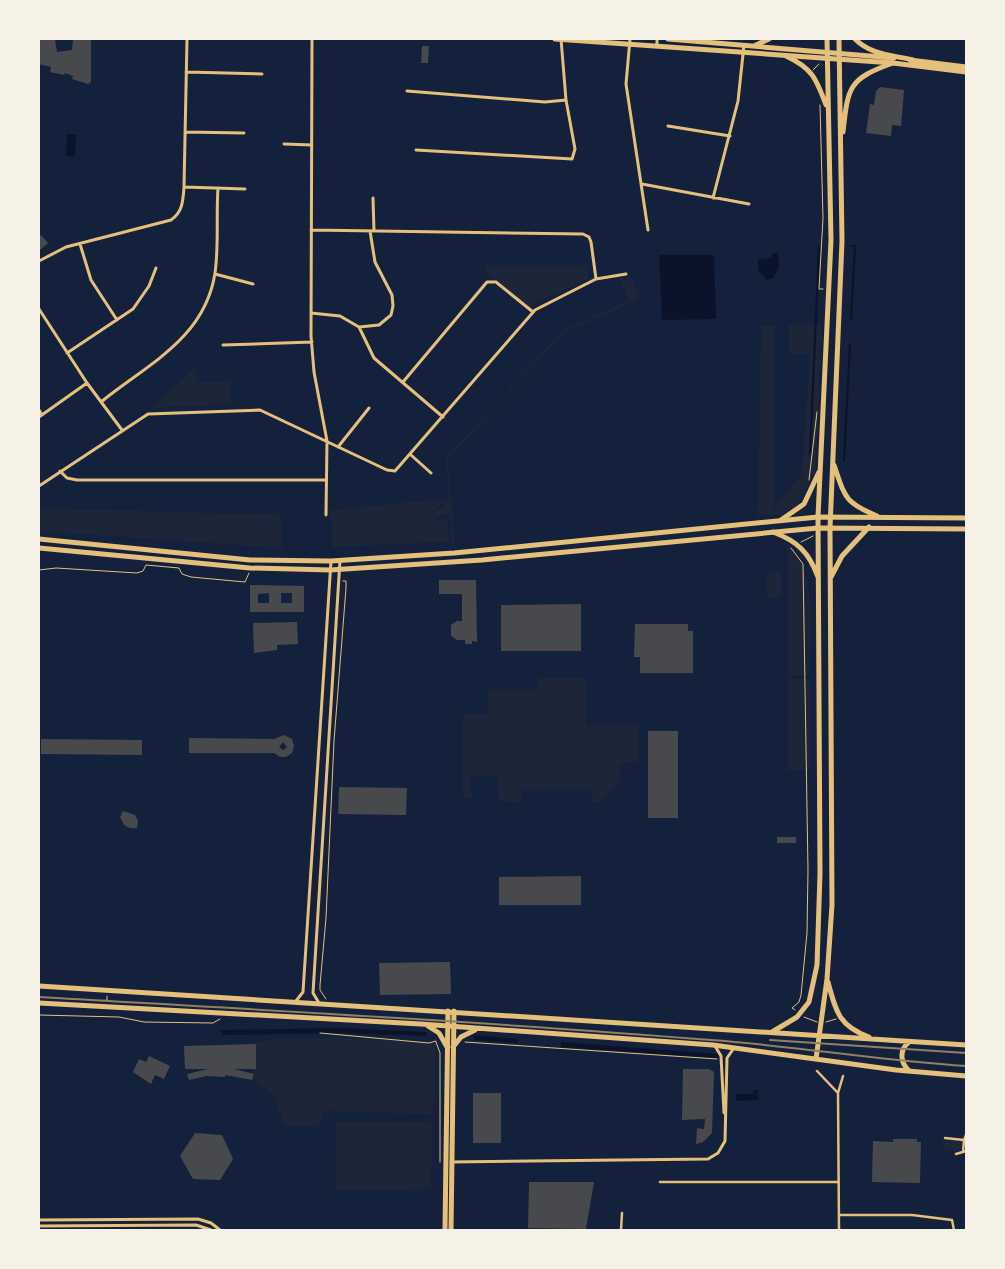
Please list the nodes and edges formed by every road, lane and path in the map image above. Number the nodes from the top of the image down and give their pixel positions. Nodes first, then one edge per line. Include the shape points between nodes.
1 (187, 39) edge
2 (312, 39) edge
3 (555, 39) edge
4 (561, 39) edge
5 (570, 39) edge
6 (657, 39) edge
7 (668, 39) edge
8 (768, 39) edge
9 (827, 39) edge
10 (839, 39) edge
11 (855, 39) edge
12 (630, 42) edge
13 (744, 44) junction
14 (756, 45) junction
15 (657, 47) junction
16 (827, 52) junction
17 (839, 52) junction
18 (743, 53) junction
19 (786, 56) junction
20 (827, 60) junction
21 (839, 60) junction
22 (913, 60) junction
23 (893, 63) junction
24 (938, 66) junction
25 (966, 67) edge
26 (186, 72) junction
27 (966, 72) edge
28 (262, 74) dead end
29 (407, 91) dead end
30 (818, 99) dead end
31 (566, 100) junction
32 (828, 110) junction
33 (668, 126) dead end
34 (185, 132) junction
35 (244, 133) dead end
36 (730, 136) junction
37 (284, 144) dead end
38 (312, 145) junction
39 (416, 150) dead end
40 (840, 153) junction
41 (642, 184) junction
42 (184, 187) junction
43 (218, 188) junction
44 (245, 189) dead end
45 (373, 198) dead end
46 (713, 198) junction
47 (749, 204) dead end
48 (311, 230) junction
49 (648, 230) dead end
50 (372, 231) junction
51 (80, 244) junction
52 (39, 261) edge
53 (156, 268) dead end
54 (215, 274) junction
55 (626, 274) dead end
56 (596, 279) junction
57 (252, 284) dead end
58 (823, 289) dead end
59 (39, 310) edge
60 (533, 312) junction
61 (311, 313) junction
62 (117, 320) junction
63 (360, 327) junction
64 (312, 342) junction
65 (223, 345) dead end
66 (67, 353) junction
67 (403, 382) junction
68 (87, 383) junction
69 (101, 402) junction
70 (369, 408) dead end
71 (39, 410) edge
72 (817, 411) dead end
73 (40, 416) edge
74 (443, 416) junction
75 (122, 430) junction
76 (327, 441) junction
77 (338, 447) junction
78 (411, 455) junction
79 (833, 462) junction
80 (821, 469) junction
81 (60, 471) junction
82 (431, 473) dead end
83 (326, 480) junction
84 (808, 484) dead end
85 (39, 486) edge
86 (326, 515) dead end
87 (830, 516) junction
88 (877, 516) junction
89 (818, 517) junction
90 (966, 518) edge
91 (781, 520) junction
92 (869, 527) junction
93 (818, 528) junction
94 (830, 528) junction
95 (966, 529) edge
96 (773, 532) junction
97 (39, 539) edge
98 (39, 548) edge
99 (791, 548) dead end
100 (430, 555) junction
101 (340, 560) junction
102 (331, 561) junction
103 (431, 563) junction
104 (340, 569) junction
105 (39, 570) edge
106 (330, 570) junction
107 (249, 573) dead end
108 (830, 580) junction
109 (346, 582) dead end
110 (820, 583) junction
111 (827, 979) junction
112 (39, 986) edge
113 (108, 990) junction
114 (327, 1001) dead end
115 (293, 1002) junction
116 (39, 1003) edge
117 (321, 1004) junction
118 (103, 1007) junction
119 (792, 1008) dead end
120 (448, 1011) junction
121 (454, 1011) junction
122 (39, 1015) edge
123 (220, 1019) dead end
124 (426, 1024) junction
125 (450, 1026) junction
126 (478, 1029) junction
127 (772, 1032) junction
128 (320, 1033) dead end
129 (820, 1036) junction
130 (876, 1040) junction
131 (464, 1041) dead end
132 (910, 1042) junction
133 (713, 1045) junction
134 (966, 1045) edge
135 (450, 1047) junction
136 (734, 1048) junction
137 (719, 1059) dead end
138 (816, 1059) junction
139 (817, 1071) dead end
140 (909, 1071) junction
141 (843, 1076) dead end
142 (966, 1076) edge
143 (838, 1093) junction
144 (966, 1135) edge
145 (945, 1138) dead end
146 (964, 1140) junction
147 (965, 1151) edge
148 (956, 1154) dead end
149 (696, 1160) junction
150 (446, 1163) junction
151 (660, 1182) dead end
152 (838, 1182) junction
153 (622, 1213) dead end
154 (838, 1215) junction
155 (39, 1220) edge
156 (39, 1226) edge
157 (211, 1230) edge
158 (220, 1230) edge
159 (445, 1230) edge
160 (451, 1230) edge
161 (621, 1230) edge
162 (839, 1230) edge
163 (954, 1230) edge

1 - 26 street
2 - 38 street
3 - 4 main road
4 - 5 main road
4 - 31 street
5 - 12 main road
6 - 15 street
7 - 13 main road
8 - 14 main road
9 - 16 main road
10 - 17 main road
11 - 22 main road via 868,49
12 - 15 main road
12 - 41 street via 626,84
13 - 14 main road
13 - 18 street
14 - 16 main road
15 - 18 main road
16 - 17 main road
16 - 20 main road
17 - 21 main road
17 - 22 main road
18 - 19 main road
18 - 36 street
19 - 20 main road
19 - 32 main road via 810,70
20 - 21 main road
20 - 32 main road
21 - 23 main road
21 - 40 main road
22 - 24 main road
23 - 24 main road
23 - 40 main road via 865,73 852,88
24 - 25 main road
24 - 27 main road
26 - 28 street
26 - 34 street
29 - 31 street via 546,102
30 - 58 path via 823,218 819,289
31 - 39 street via 575,148 574,158 569,160
32 - 80 main road via 831,240
33 - 36 street
34 - 35 street
34 - 42 street
36 - 46 street
37 - 38 street
38 - 48 street
40 - 79 main road via 842,241
41 - 46 street
41 - 49 street
42 - 43 street
42 - 51 street via 180,211 171,220
43 - 44 street
43 - 54 street
45 - 50 street
46 - 47 street
48 - 50 street
48 - 61 street
50 - 56 street via 583,234 591,242
50 - 63 street via 375,262 392,295 393,306 386,321
51 - 52 street via 57,250
51 - 62 street via 91,280
53 - 62 street via 149,286 133,309
54 - 57 street
54 - 69 street via 205,305 176,345
55 - 56 street
56 - 60 street
59 - 66 street
60 - 67 street via 496,282 487,282
60 - 74 street
61 - 63 street via 340,316
61 - 64 street
62 - 66 street
63 - 67 street via 374,358
64 - 65 street
64 - 76 street via 314,372
66 - 68 street
67 - 74 street
68 - 69 street
68 - 73 street
69 - 75 street
70 - 77 street
71 - 73 street
72 - 84 path
74 - 78 street
75 - 76 street via 148,414 260,410
75 - 81 street
76 - 77 street
76 - 83 street
77 - 78 street via 392,471
78 - 82 street
79 - 87 main road
79 - 88 main road via 850,503
80 - 89 main road
80 - 91 main road via 804,504
81 - 83 street via 67,478 77,480
81 - 85 street
83 - 86 street
87 - 88 main road
87 - 89 main road
87 - 94 main road
88 - 90 main road
89 - 91 main road
89 - 93 main road
91 - 100 main road
92 - 94 main road
92 - 95 main road
92 - 108 main road via 847,550
93 - 94 main road
93 - 96 main road
93 - 110 main road
94 - 108 main road
96 - 103 main road
96 - 110 main road via 798,543 812,560
97 - 102 main road via 250,560
98 - 106 main road via 250,568
99 - 119 path via 803,564 808,870 807,933 800,995 799,1002
100 - 101 main road
100 - 103 main road
101 - 102 main road
101 - 104 street
102 - 106 street
103 - 104 main road
104 - 106 main road
104 - 117 street via 313,993 314,999
105 - 107 path via 56,568 137,573 146,566 179,568 190,577 245,582
106 - 115 street via 303,992 301,998
108 - 111 main road via 832,874
109 - 114 path via 320,985
110 - 127 main road via 817,966 810,1002 797,1017
111 - 129 main road
111 - 130 main road via 836,1012 842,1021 860,1034
112 - 113 main road
113 - 115 main road
113 - 118 path
115 - 117 main road
116 - 118 main road
117 - 120 main road
118 - 124 main road
120 - 121 main road
120 - 125 main road
121 - 125 main road
121 - 127 main road
122 - 123 path via 119,1017 165,1023 214,1023
124 - 125 main road
124 - 135 main road
125 - 126 main road
125 - 135 main road
126 - 133 main road
126 - 135 main road
127 - 129 main road
128 - 150 path via 435,1041 440,1053
129 - 130 main road
129 - 138 main road
130 - 132 main road
131 - 137 path
132 - 134 main road
132 - 140 main road via 902,1054
133 - 136 main road
133 - 149 street via 721,1056 724,1139 713,1154
135 - 150 main road
136 - 138 main road
136 - 149 street via 727,1058 724,1143 712,1157
138 - 140 main road
139 - 143 street
140 - 142 main road
141 - 143 street
143 - 152 street
144 - 146 street
145 - 146 street
146 - 147 street
147 - 148 street
149 - 150 street
150 - 159 main road
150 - 160 main road
151 - 152 street
152 - 154 street
153 - 161 street
154 - 162 street
154 - 163 street via 912,1215 952,1220
155 - 158 street via 198,1219
156 - 157 street via 196,1225

